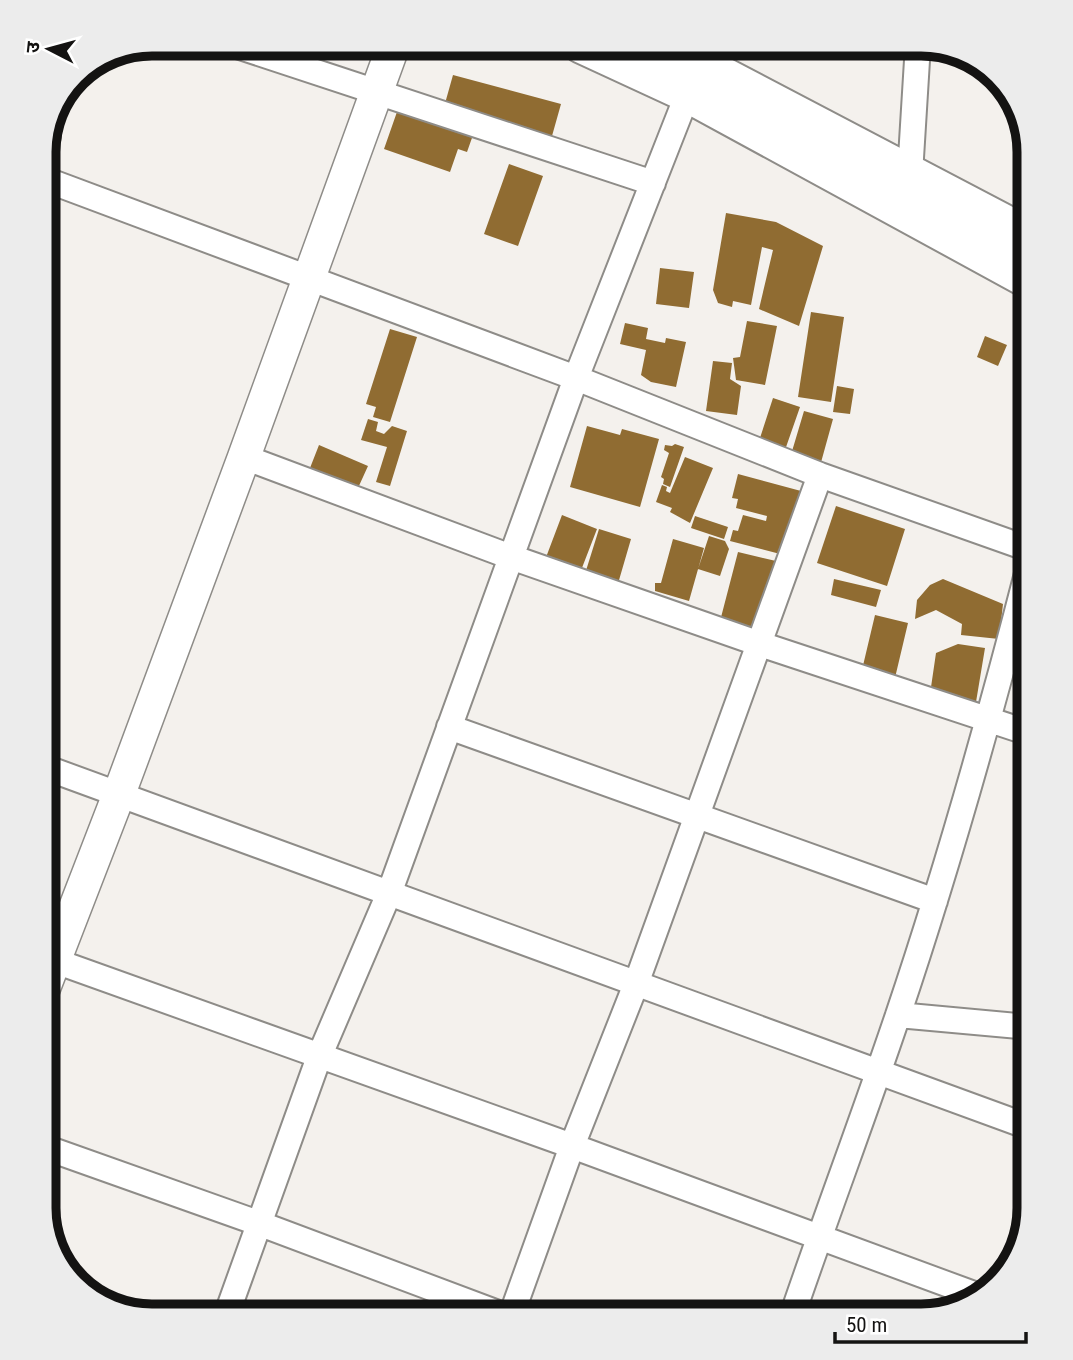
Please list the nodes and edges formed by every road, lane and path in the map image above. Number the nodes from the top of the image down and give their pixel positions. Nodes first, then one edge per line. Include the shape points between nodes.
1 (269, 56) edge
2 (390, 56) edge
3 (608, 56) edge
4 (684, 56) edge
5 (917, 56) edge
6 (377, 90) junction
7 (688, 93) junction
8 (910, 174) junction
9 (56, 183) edge
10 (653, 183) junction
11 (1017, 231) edge
12 (1017, 272) edge
13 (310, 278) junction
14 (576, 378) junction
15 (244, 457) junction
16 (820, 475) junction
17 (1017, 545) edge
18 (511, 557) junction
19 (1017, 612) edge
20 (760, 644) junction
21 (989, 721) junction
22 (449, 727) junction
23 (1017, 729) edge
24 (56, 771) edge
25 (119, 794) junction
26 (698, 815) junction
27 (390, 891) junction
28 (935, 901) junction
29 (56, 946) edge
30 (56, 971) edge
31 (636, 984) junction
32 (898, 1015) junction
33 (1017, 1026) edge
34 (319, 1056) junction
35 (878, 1072) junction
36 (1017, 1123) edge
37 (572, 1146) junction
38 (56, 1151) edge
39 (258, 1223) junction
40 (819, 1236) junction
41 (967, 1292) edge
42 (230, 1304) edge
43 (476, 1304) edge
44 (513, 1304) edge
45 (796, 1304) edge

1 - 6 street
2 - 6 street
3 - 7 main road
4 - 8 main road
5 - 8 street
6 - 10 street
6 - 13 street
7 - 10 street
7 - 12 main road
8 - 11 main road
9 - 13 street
10 - 14 street
13 - 14 street
13 - 15 street
14 - 16 street
14 - 18 street
15 - 18 street
15 - 25 street
16 - 17 street
16 - 20 street
18 - 20 street
18 - 22 street
19 - 21 street
20 - 21 street
20 - 26 street
21 - 23 street
21 - 28 street
22 - 26 street
22 - 27 street
24 - 25 street
25 - 27 street
25 - 29 street
26 - 28 street
26 - 31 street
27 - 31 street
27 - 34 street
28 - 32 street
30 - 34 street
31 - 35 street
31 - 37 street
32 - 33 street
32 - 35 street
34 - 37 street
34 - 39 street
35 - 36 street
35 - 40 street
37 - 40 street
37 - 44 street
38 - 39 street
39 - 42 street
39 - 43 street
40 - 41 street
40 - 45 street

